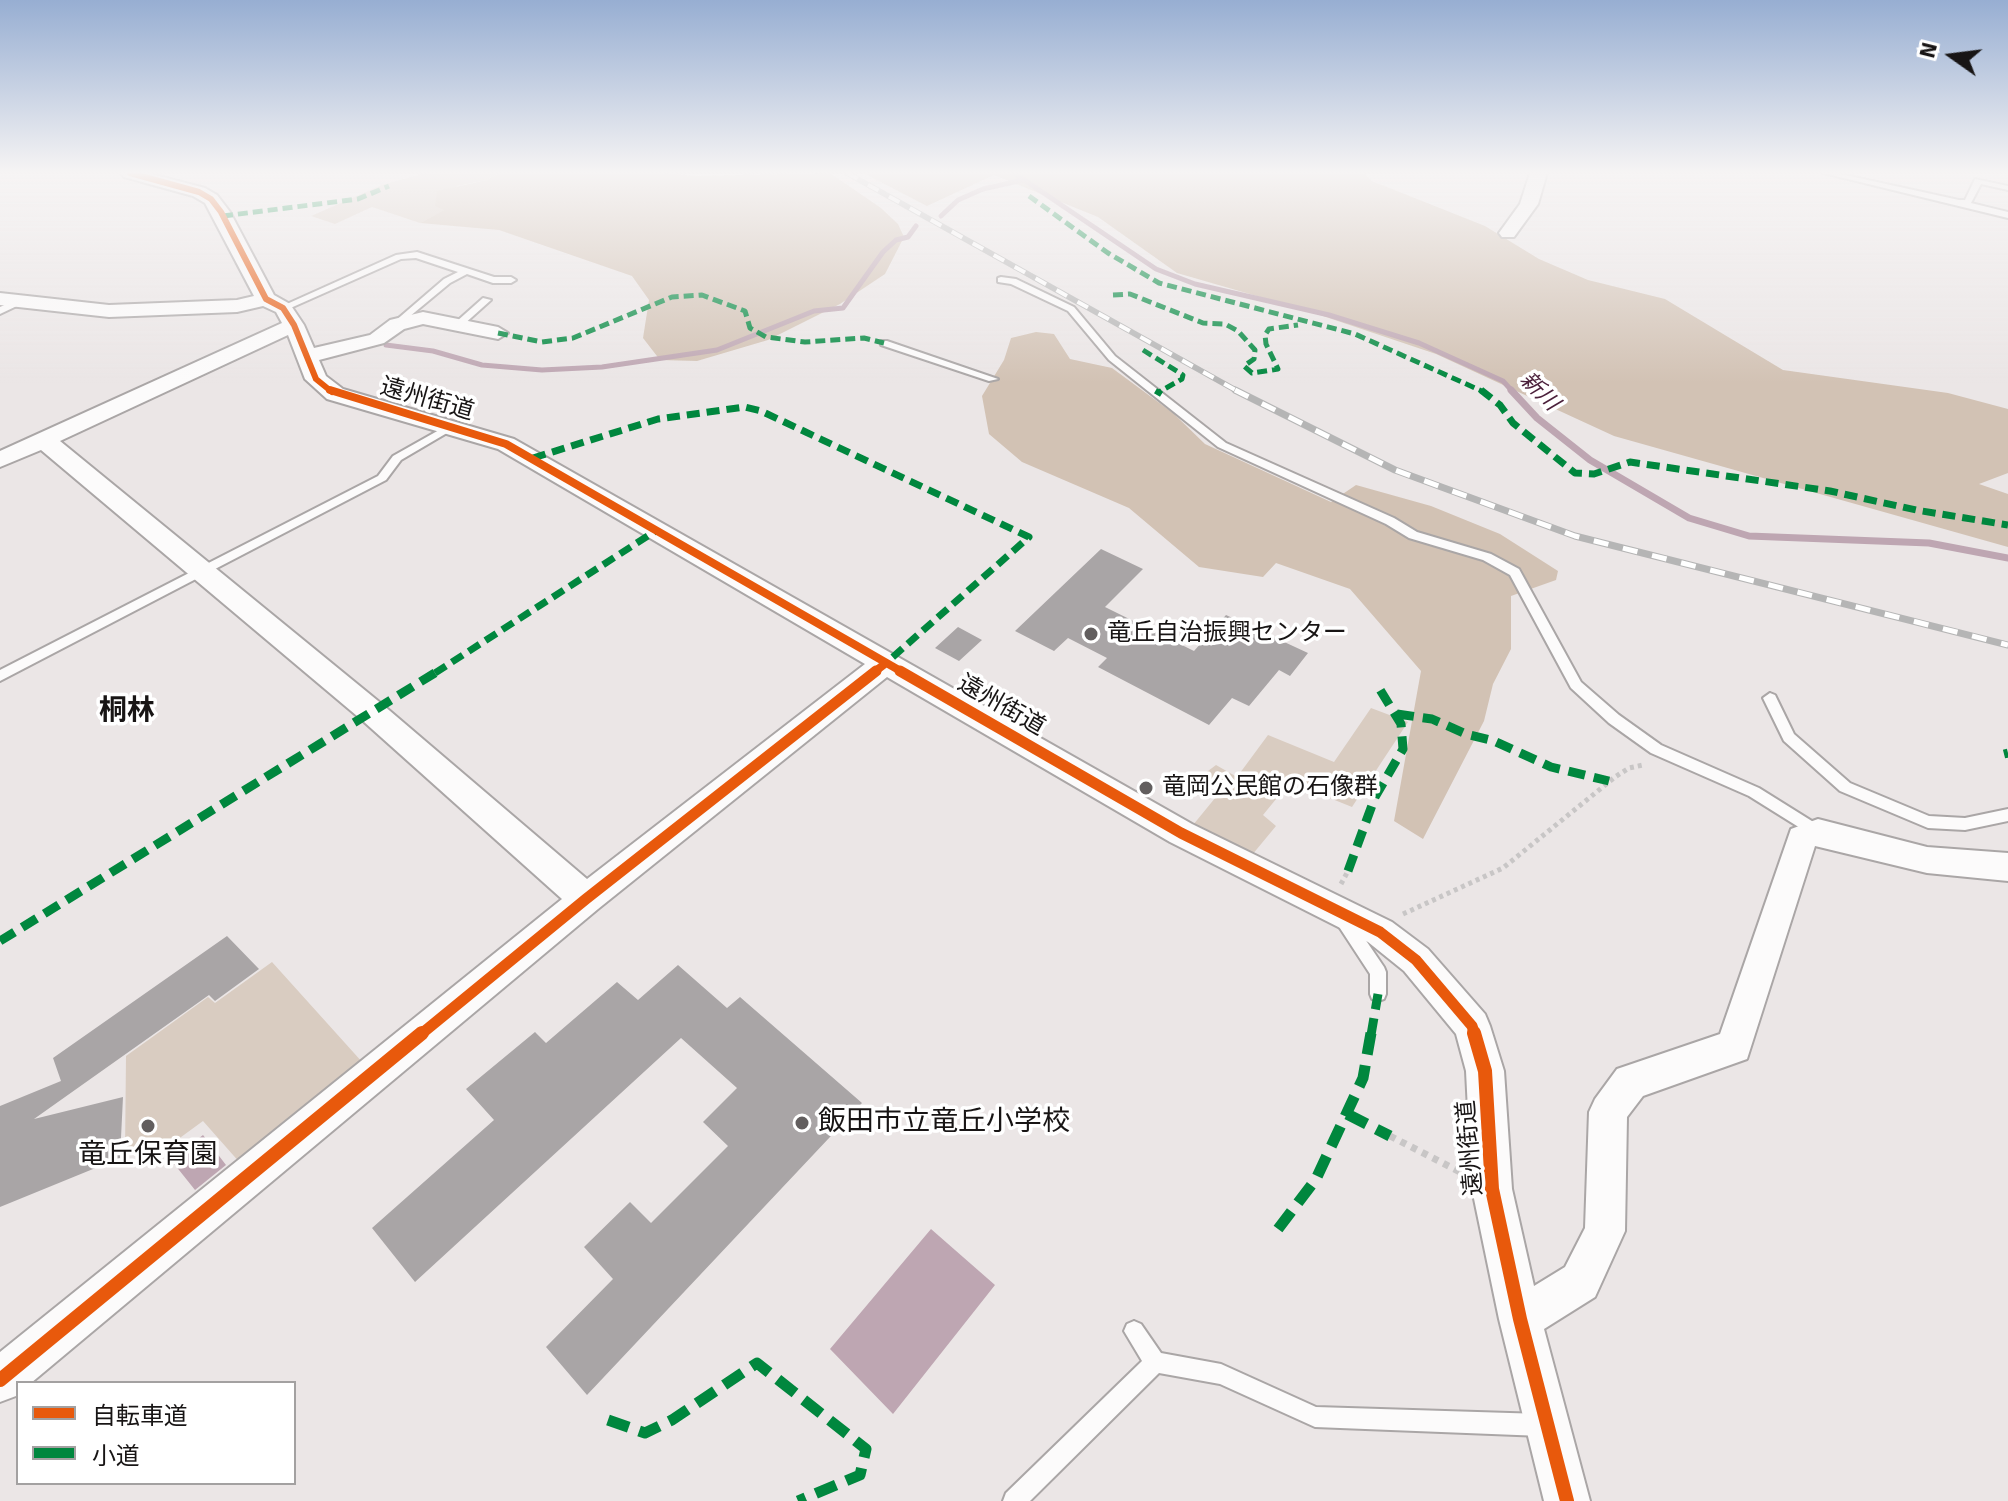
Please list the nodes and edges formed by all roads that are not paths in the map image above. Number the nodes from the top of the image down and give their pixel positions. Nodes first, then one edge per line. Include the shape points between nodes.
1 (240, 243) edge
2 (466, 271) junction
3 (511, 280) dead end
4 (1001, 280) dead end
5 (486, 300) dead end
6 (6, 304) edge
7 (281, 311) junction
8 (397, 324) junction
9 (459, 324) junction
10 (498, 333) dead end
11 (884, 343) dead end
12 (309, 356) junction
13 (993, 379) dead end
14 (448, 428) junction
15 (44, 440) junction
16 (0, 460) edge
17 (202, 571) junction
18 (886, 663) junction
19 (0, 676) edge
20 (1770, 698) dead end
21 (2008, 815) edge
22 (1818, 832) junction
23 (2008, 867) edge
24 (586, 899) junction
25 (1337, 912) junction
26 (1378, 994) dead end
27 (1520, 1319) junction
28 (1134, 1331) dead end
29 (1155, 1362) junction
30 (0, 1380) edge
31 (1548, 1425) junction
32 (1014, 1501) edge
33 (1567, 1501) edge

1 - 7 street, 遠州街道
2 - 3 lane
2 - 7 lane via 417,255 399,257
2 - 8 lane
4 - 22 lane via 1071,309 1112,358 1222,445 1413,535 1487,557 1515,572 1576,685 1614,719 1656,749 1754,792
5 - 9 lane
6 - 7 street via 109,311 237,306
7 - 12 street, 遠州街道
7 - 15 street
8 - 9 street via 423,318
8 - 12 street via 377,339
9 - 10 street
11 - 13 lane
12 - 14 street, 遠州街道 via 316,379 335,394
14 - 17 lane via 397,458 382,478
14 - 18 street, 遠州街道 via 490,438 533,458
15 - 16 street
15 - 17 street
17 - 19 lane
17 - 24 street
18 - 24 street
18 - 25 street, 遠州街道 via 1181,833
20 - 21 lane via 1789,737 1845,787 1928,822 1965,824
22 - 23 street via 1927,860
22 - 27 street via 1802,838 1734,1047 1630,1082 1608,1112 1605,1231 1580,1282
24 - 30 street
25 - 26 lane via 1378,972
25 - 27 street, 遠州街道 via 1380,932 1416,960 1472,1026 1485,1071 1492,1189
27 - 31 street, 遠州街道
28 - 29 lane
29 - 31 lane via 1221,1374 1315,1417
29 - 32 lane
31 - 33 street, 遠州街道

